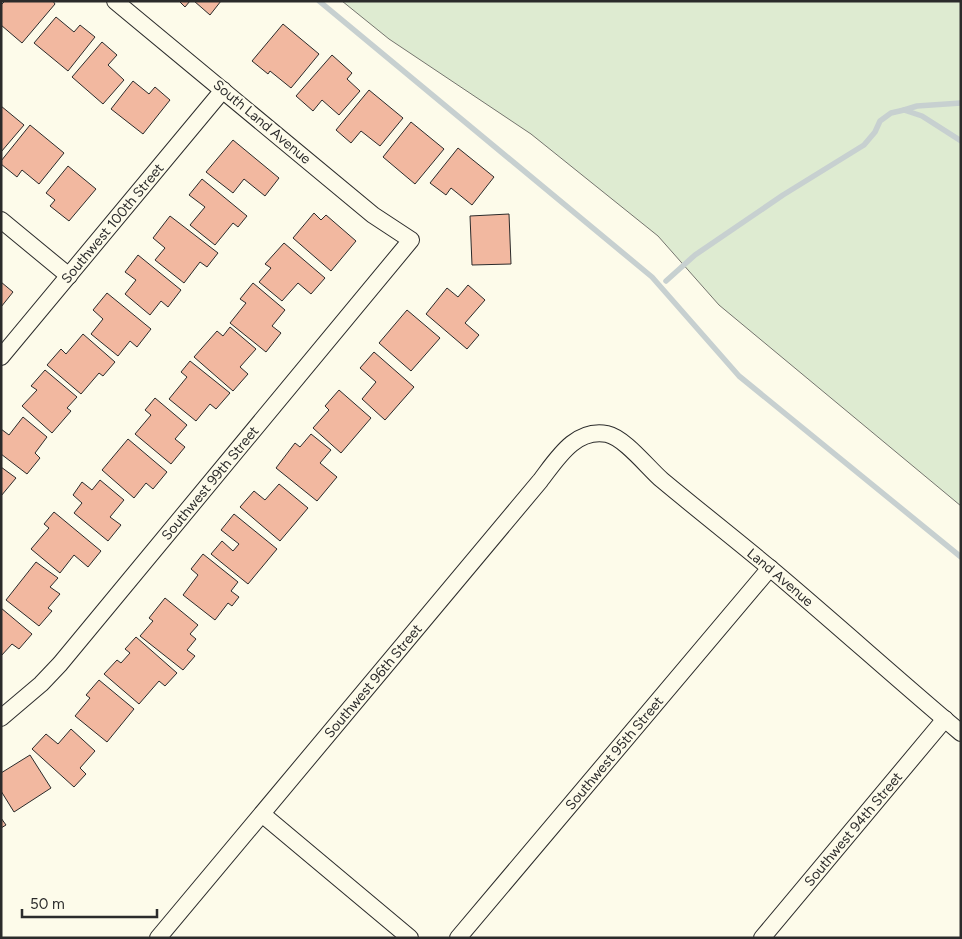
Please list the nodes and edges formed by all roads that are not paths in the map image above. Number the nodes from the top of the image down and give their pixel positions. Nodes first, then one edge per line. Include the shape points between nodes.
1 (115, 1) edge
2 (223, 90) junction
3 (1, 220) edge
4 (411, 240) joint
5 (69, 276) junction
6 (1, 357) edge
7 (594, 434) joint
8 (770, 568) junction
9 (1, 718) edge
10 (945, 719) junction
11 (961, 733) edge
12 (262, 814) junction
13 (158, 938) edge
14 (410, 938) edge
15 (458, 938) edge
16 (762, 938) edge

1 - 2 street, South Land Avenue
2 - 4 street, South Land Avenue via 374,215
2 - 5 street, Southwest 100th Street
3 - 5 street
4 - 9 street, Southwest 99th Street via 60,664
5 - 6 street, Southwest 100th Street
7 - 8 street, Land Avenue via 613,436 624,444
7 - 12 street, Southwest 96th Street via 580,438 565,450
8 - 10 street, Land Avenue
8 - 15 street, Southwest 95th Street
10 - 11 street, Land Avenue
10 - 16 street, Southwest 94th Street
12 - 13 street, Southwest 96th Street
12 - 14 street

